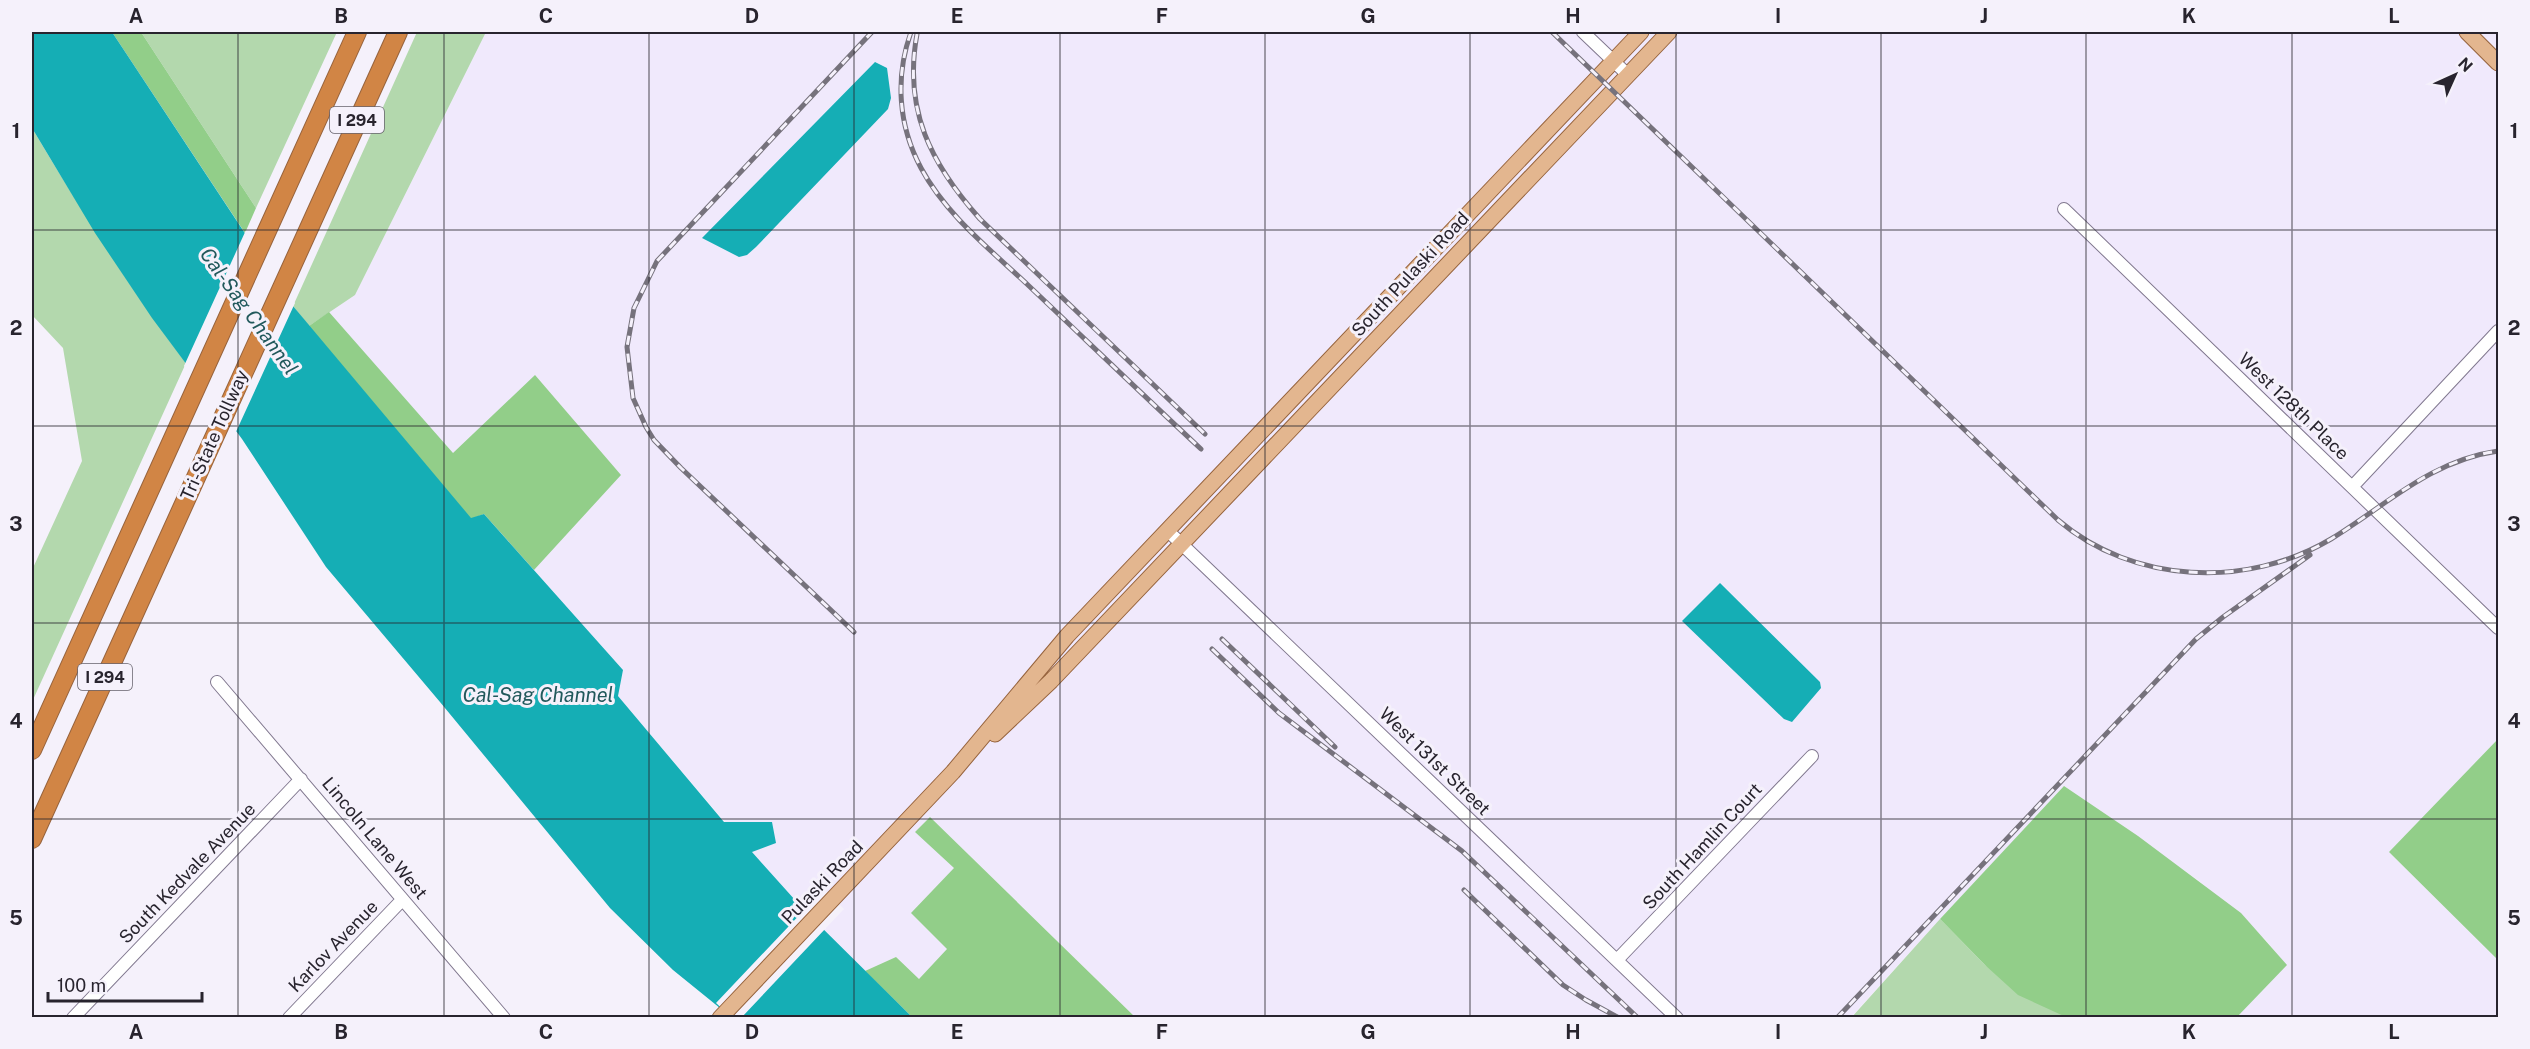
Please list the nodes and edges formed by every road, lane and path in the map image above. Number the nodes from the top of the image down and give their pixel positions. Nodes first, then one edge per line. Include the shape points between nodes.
1 (357, 32) edge
2 (398, 32) edge
3 (1583, 32) edge
4 (1641, 32) edge
5 (1669, 32) edge
6 (2466, 32) edge
7 (1612, 60) junction
8 (2499, 63) edge
9 (1628, 75) junction
10 (2064, 209) dead end
11 (2499, 331) edge
12 (2352, 487) junction
13 (1168, 531) junction
14 (1182, 544) junction
15 (2499, 628) edge
16 (217, 682) dead end
17 (32, 750) edge
18 (1812, 756) dead end
19 (953, 772) junction
20 (302, 779) junction
21 (32, 839) edge
22 (402, 900) junction
23 (1617, 960) junction
24 (722, 1015) edge
25 (501, 1016) edge
26 (73, 1017) edge
27 (289, 1017) edge
28 (1677, 1017) edge

1 - 17 highway, Tri-State Tollway / I 294
2 - 21 highway, Tri-State Tollway / I 294
3 - 7 street
4 - 7 main road, South Pulaski Road
5 - 9 main road, South Pulaski Road
6 - 8 main road
7 - 9 street
7 - 13 main road, South Pulaski Road
9 - 14 main road, South Pulaski Road
10 - 12 street, West 128th Place
11 - 12 street
12 - 15 street, West 128th Place
13 - 14 street, West 131st Street
13 - 19 main road, Pulaski Road via 1039,668
14 - 19 main road, Pulaski Road via 1051,681
14 - 23 street, West 131st Street
16 - 20 street, Lincoln Lane West
18 - 23 street, South Hamlin Court
19 - 24 main road, Pulaski Road
20 - 22 street, Lincoln Lane West
20 - 26 street, South Kedvale Avenue
22 - 25 street, Lincoln Lane West
22 - 27 street, Karlov Avenue
23 - 28 street, West 131st Street

